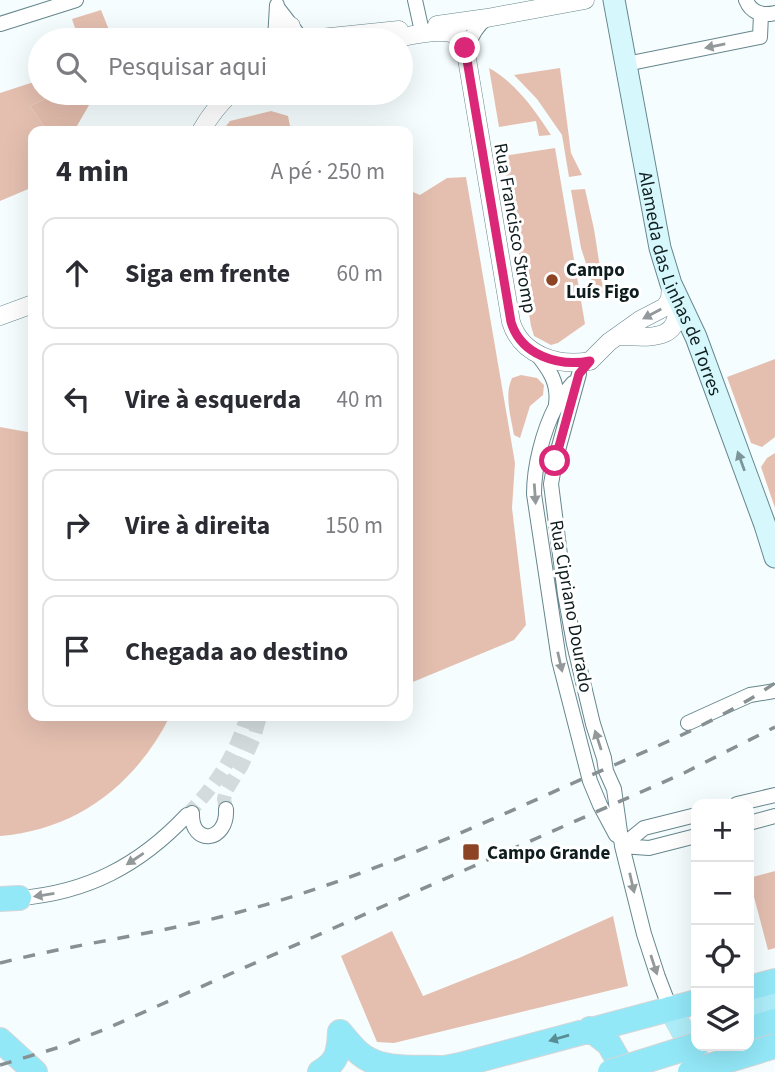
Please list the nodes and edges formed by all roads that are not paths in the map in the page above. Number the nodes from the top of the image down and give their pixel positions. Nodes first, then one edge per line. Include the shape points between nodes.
1 (76, 0) edge
2 (415, 0) edge
3 (585, 0) edge
4 (614, 0) edge
5 (746, 0) edge
6 (276, 3) edge
7 (768, 14) edge
8 (487, 18) junction
9 (0, 24) edge
10 (421, 27) junction
11 (275, 28) edge
12 (293, 28) edge
13 (413, 28) edge
14 (413, 36) edge
15 (466, 49) junction
16 (626, 64) junction
17 (208, 105) edge
18 (219, 105) edge
19 (196, 126) edge
20 (204, 126) edge
21 (671, 284) junction
22 (28, 306) edge
23 (0, 316) edge
24 (28, 319) edge
25 (0, 328) edge
26 (537, 353) junction
27 (584, 367) junction
28 (556, 404) junction
29 (775, 558) edge
30 (775, 691) edge
31 (688, 723) dead end
32 (775, 794) edge
33 (754, 800) edge
34 (226, 809) tunnel mouth
35 (691, 816) edge
36 (775, 816) edge
37 (754, 822) edge
38 (691, 837) edge
39 (622, 846) junction
40 (9, 898) edge
41 (775, 981) edge
42 (754, 987) edge
43 (775, 1001) edge
44 (691, 1003) edge
45 (670, 1008) junction
46 (754, 1008) edge
47 (775, 1021) edge
48 (754, 1027) edge
49 (590, 1029) junction
50 (7, 1046) edge
51 (528, 1046) junction
52 (775, 1046) edge
53 (691, 1047) edge
54 (735, 1051) edge
55 (434, 1070) edge
56 (35, 1072) edge
57 (54, 1072) edge
58 (320, 1072) edge
59 (473, 1072) edge
60 (610, 1072) edge
61 (625, 1072) edge
62 (690, 1072) edge
63 (705, 1072) edge
64 (744, 1072) edge

1 - 9 street
2 - 10 street
3 - 8 street
4 - 16 main road, Alameda das Linhas de Torres
5 - 7 street via 751,9
6 - 11 street
6 - 12 street
7 -> 16 street via 760,37
8 - 10 street
8 - 15 street
10 - 13 street
14 - 15 street via 452,32 462,37
15 - 26 street, Rua Francisco Stromp via 511,322 521,342
16 - 21 main road, Alameda das Linhas de Torres via 660,248
17 - 19 street
18 - 20 street
21 - 27 street via 665,307 609,342
29 -> 21 main road, Alameda das Linhas de Torres via 696,337
22 - 23 street
24 - 25 street
26 - 27 street, Rua Francisco Stromp
26 - 28 street via 555,382
27 - 28 street, Rua Cipriano Dourado
39 -> 27 street, Rua Cipriano Dourado via 614,789 574,644 551,484
28 -> 39 street, Rua Cipriano Dourado via 534,481 541,545 557,648 585,765
30 - 31 street via 750,695
32 - 33 street
34 -> 40 street via 226,822 215,835 203,836 194,829 189,814 132,862 100,879 59,893
35 - 39 street via 644,828
36 - 37 street
38 - 39 street via 649,848
39 -> 45 street, Rua Cipriano Dourado via 644,934
41 - 42 highway
43 - 46 main road
44 - 45 highway
45 - 49 highway
45 - 63 main road
47 - 48 highway
49 -> 51 highway
49 - 61 highway via 609,1044
50 - 56 highway
50 - 57 highway
51 - 55 highway
51 - 59 highway
52 - 62 highway, bridge
53 - 60 highway, bridge
54 - 64 main road
55 - 58 highway via 376,1062 340,1032 334,1062

